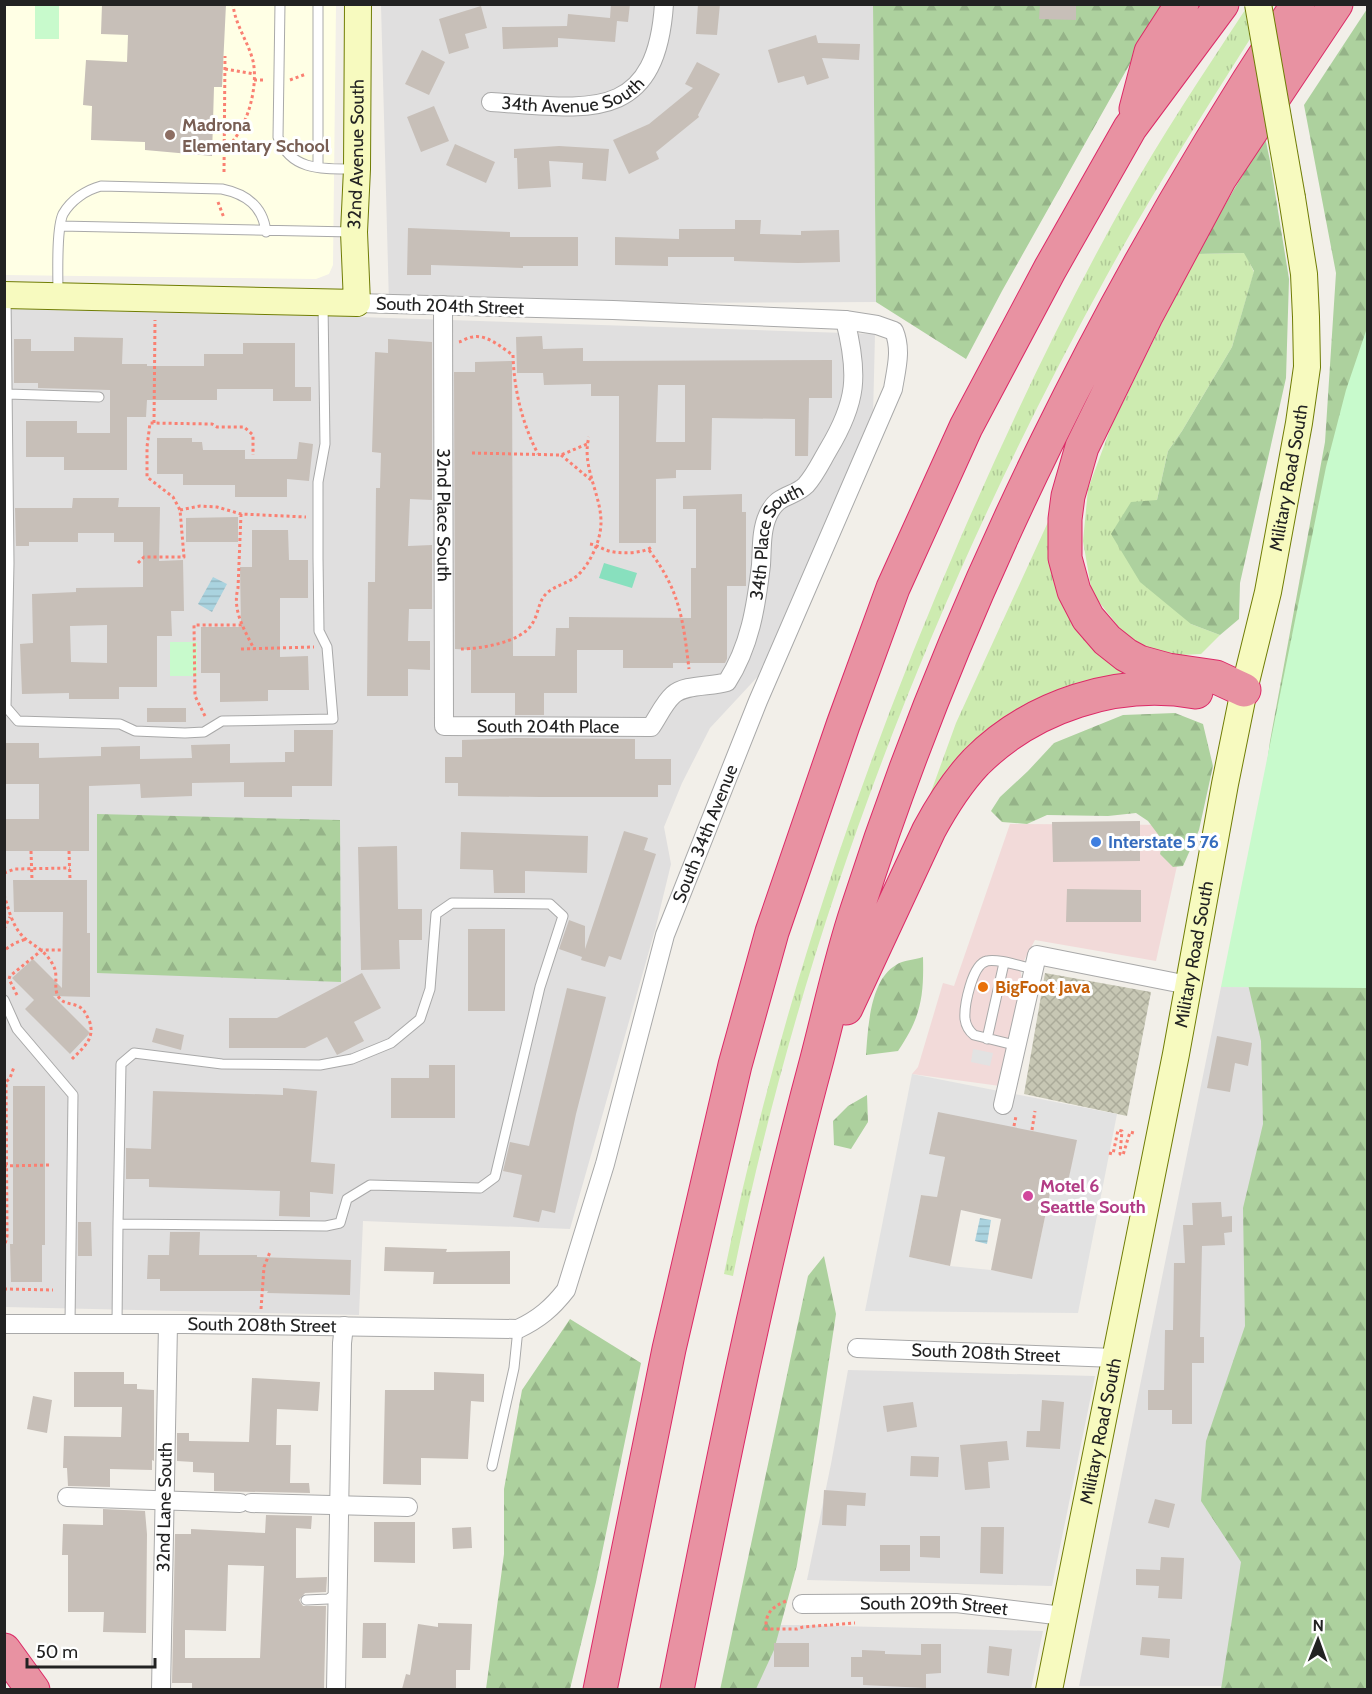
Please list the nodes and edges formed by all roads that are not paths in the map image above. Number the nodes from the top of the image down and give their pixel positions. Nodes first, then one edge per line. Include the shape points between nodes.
1 (280, 4) edge
2 (318, 4) edge
3 (358, 4) edge
4 (664, 4) edge
5 (1182, 4) edge
6 (1222, 4) edge
7 (1258, 4) edge
8 (1298, 4) edge
9 (1336, 4) edge
10 (491, 102) dead end
11 (1130, 128) junction
12 (318, 167) junction
13 (357, 169) junction
14 (60, 226) junction
15 (266, 232) junction
16 (354, 232) junction
17 (5, 295) edge
18 (58, 295) junction
19 (323, 302) junction
20 (357, 303) junction
21 (442, 305) junction
22 (845, 320) junction
23 (894, 331) joint
24 (8, 394) junction
25 (99, 397) dead end
26 (1244, 690) junction
27 (444, 726) joint
28 (651, 727) joint
29 (1004, 963) junction
30 (1034, 969) junction
31 (1188, 985) junction
32 (4, 1000) edge
33 (987, 1038) junction
34 (1017, 1046) junction
35 (808, 1091) junction
36 (1010, 1109) road end
37 (118, 1224) junction
38 (70, 1323) junction
39 (4, 1324) edge
40 (117, 1324) junction
41 (168, 1324) junction
42 (344, 1326) junction
43 (518, 1329) junction
44 (857, 1348) dead end
45 (1115, 1358) junction
46 (492, 1466) dead end
47 (67, 1497) dead end
48 (165, 1500) junction
49 (339, 1505) junction
50 (408, 1507) dead end
51 (337, 1593) junction
52 (306, 1600) dead end
53 (802, 1604) dead end
54 (1064, 1616) junction
55 (4, 1650) edge
56 (33, 1689) edge
57 (161, 1689) edge
58 (336, 1689) edge
59 (600, 1689) edge
60 (677, 1689) edge
61 (1049, 1689) edge

1 - 12 lane via 278,136 282,149 291,158
2 - 12 lane
3 - 13 main road, 32nd Avenue South
4 - 10 street, 34th Avenue South via 655,56 643,80 629,93 608,104 564,107
5 - 11 highway via 1151,52
6 - 11 highway
7 - 26 main road, Military Road South, bridge via 1304,274 1307,367 1268,592
8 - 35 highway via 1182,191 1060,414 1004,534 911,751 856,914
9 - 26 highway via 1220,178 1146,316 1083,447 1068,496 1065,558 1074,591 1088,618 1107,640 1139,662 1216,677
11 - 59 highway via 987,386 898,577 783,899 735,1065 669,1349
12 - 13 lane
13 - 16 main road, 32nd Avenue South
14 - 15 lane
14 - 15 lane via 63,214 75,201 88,190 101,186 222,189 238,193 255,205 265,219
14 - 18 lane
15 - 16 lane
16 - 20 main road, 32nd Avenue South
17 - 18 main road, South 204th Street
17 - 24 lane
18 - 19 main road, South 204th Street
19 - 20 main road, South 204th Street
19 - 24 lane via 326,444 318,483 318,568 320,631 327,647 333,719 222,721 204,732 185,733 135,731 120,724 18,721 6,707
20 - 21 street, South 204th Street
21 - 22 street, South 204th Street
21 - 27 street, 32nd Place South
22 - 23 street, South 204th Street
22 - 28 street, 34th Place South via 854,370 849,411 805,486 782,497 768,515 750,632 736,668 727,682 679,691
23 - 43 street, South 34th Avenue via 898,361 893,389 758,701 665,935 605,1164 566,1290 537,1320
24 - 25 lane
26 - 31 main road, Military Road South
26 - 35 highway via 1219,696 1188,690 1139,689 1090,696 1043,714 996,744 961,780 929,830
27 - 28 street, South 204th Place
29 - 30 lane
29 - 33 lane
29 - 33 lane via 981,963 973,976 966,1024 974,1035
30 - 31 street via 1037,955
30 - 34 street
31 - 45 main road, Military Road South
32 - 38 lane via 17,1029 73,1095
33 - 34 lane
34 - 36 street
35 - 60 highway via 737,1394
37 - 37 lane via 121,1064 134,1053 222,1064 320,1065 352,1059 391,1043 420,1019 430,989 436,914 452,903 550,904 562,916 540,987 495,1177 480,1188 370,1185 347,1199 340,1223 326,1226
37 - 40 lane
38 - 39 street, South 208th Street
38 - 40 street, South 208th Street
40 - 41 street, South 208th Street
41 - 42 street, South 208th Street
41 - 48 street, 32nd Lane South
42 - 43 street, South 208th Street
42 - 49 street
43 - 46 lane via 514,1368
44 - 45 street, South 208th Street
45 - 54 main road, Military Road South
47 - 48 street
48 - 49 street
48 - 57 street, 32nd Lane South
49 - 50 street
49 - 51 street
51 - 52 lane via 328,1599
51 - 58 street
53 - 54 street, South 209th Street via 956,1603
54 - 61 main road, Military Road South
55 - 56 highway

